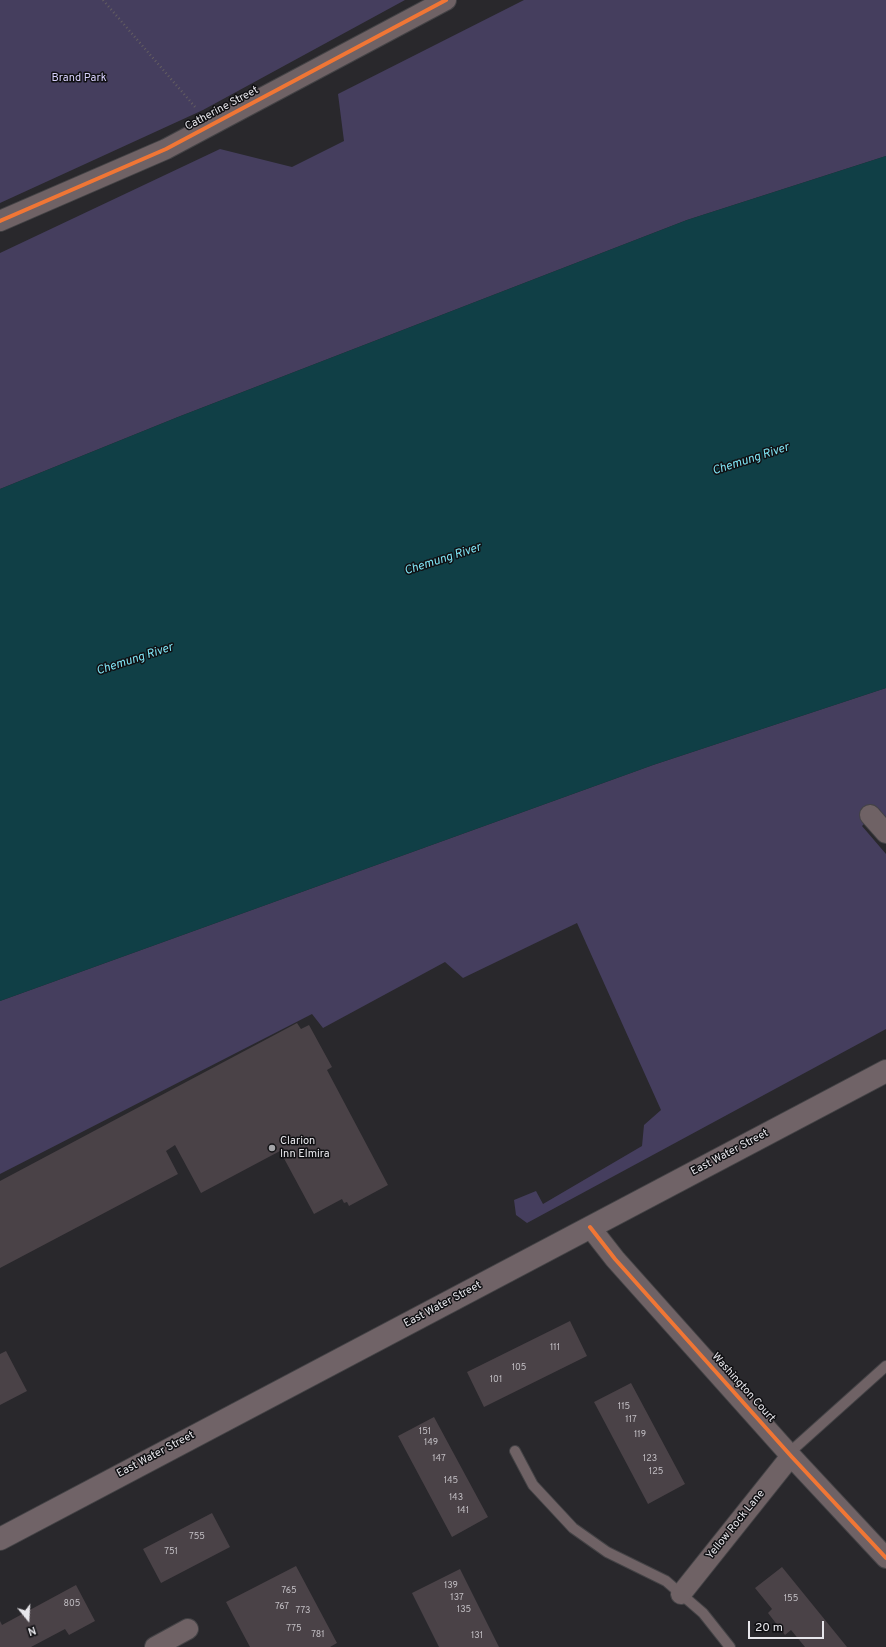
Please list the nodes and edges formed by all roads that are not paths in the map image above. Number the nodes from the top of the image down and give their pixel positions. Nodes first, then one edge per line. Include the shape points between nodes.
1 (446, 0) edge
2 (0, 221) edge
3 (870, 815) dead end
4 (886, 833) edge
5 (886, 1070) edge
6 (590, 1228) junction
7 (886, 1366) edge
8 (515, 1451) dead end
9 (790, 1455) junction
10 (0, 1539) edge
11 (886, 1558) edge
12 (681, 1594) junction
13 (188, 1629) dead end
14 (155, 1647) edge
15 (730, 1647) edge

1 - 2 street, Catherine Street via 166,149
3 - 4 street
5 - 6 main road, East Water Street
6 - 9 street, Washington Court
6 - 10 main road, East Water Street
7 - 9 lane
8 - 12 lane via 533,1485 573,1528 607,1552 666,1581
9 - 11 street, Washington Court
9 - 12 street, Yellow Rock Lane
12 - 15 lane via 703,1613
13 - 14 street

